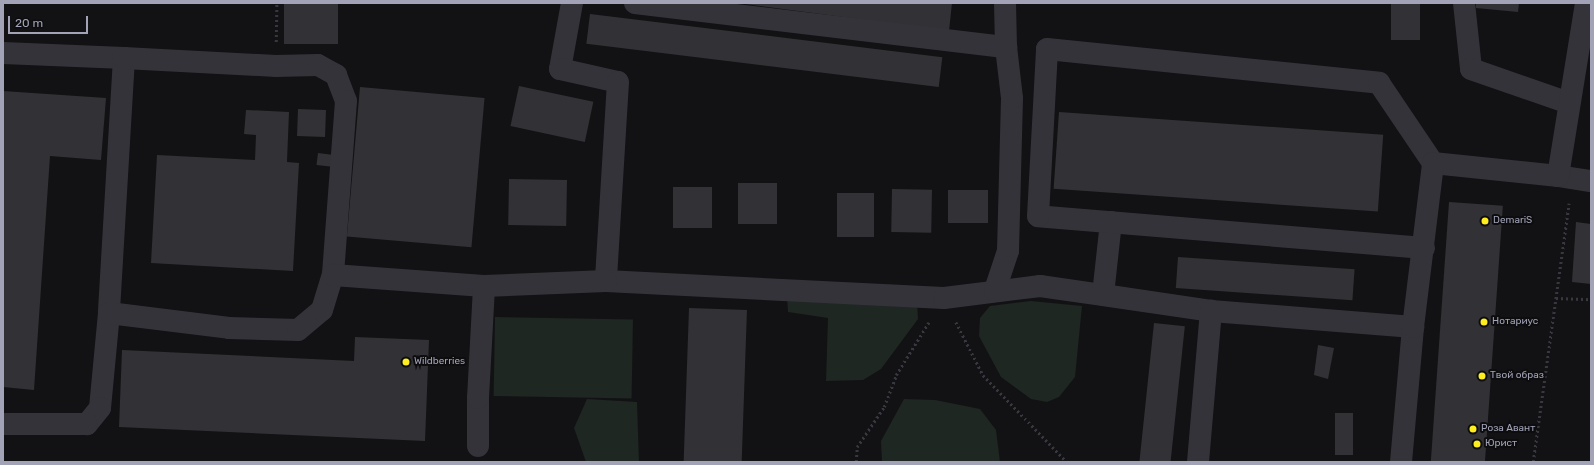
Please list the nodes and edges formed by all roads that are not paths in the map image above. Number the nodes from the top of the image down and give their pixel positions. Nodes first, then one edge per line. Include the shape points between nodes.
1 (572, 3) edge
2 (635, 3) edge
3 (1005, 3) edge
4 (1464, 3) edge
5 (1586, 3) edge
6 (1006, 47) junction
7 (3, 53) edge
8 (124, 58) junction
9 (1569, 103) junction
10 (1433, 163) junction
11 (1574, 179) edge
12 (1111, 222) junction
13 (1424, 248) junction
14 (332, 275) junction
15 (606, 281) junction
16 (484, 286) junction
17 (995, 290) junction
18 (1103, 295) junction
19 (1211, 311) junction
20 (109, 313) junction
21 (1413, 326) junction
22 (3, 424) edge
23 (478, 446) dead end
24 (1198, 462) edge
25 (1401, 462) edge

1 - 15 lane via 560,69 618,82
2 - 6 lane
3 - 6 lane
4 - 9 lane via 1471,69
5 - 9 lane
6 - 17 lane via 1012,98 1008,251
7 - 8 lane
8 - 14 lane via 276,66 318,65 336,75 346,101
8 - 20 lane
9 - 11 lane
10 - 11 lane
10 - 12 lane via 1379,83 1047,49 1038,216
10 - 13 lane
12 - 13 lane
12 - 18 lane
13 - 21 lane
14 - 16 lane
14 - 20 lane via 322,310 298,330 229,328
15 - 16 lane
15 - 17 lane via 944,298
16 - 23 lane
17 - 18 lane via 1040,286
18 - 19 lane
19 - 21 lane
19 - 24 lane
20 - 22 lane via 100,408 87,424
21 - 25 lane

